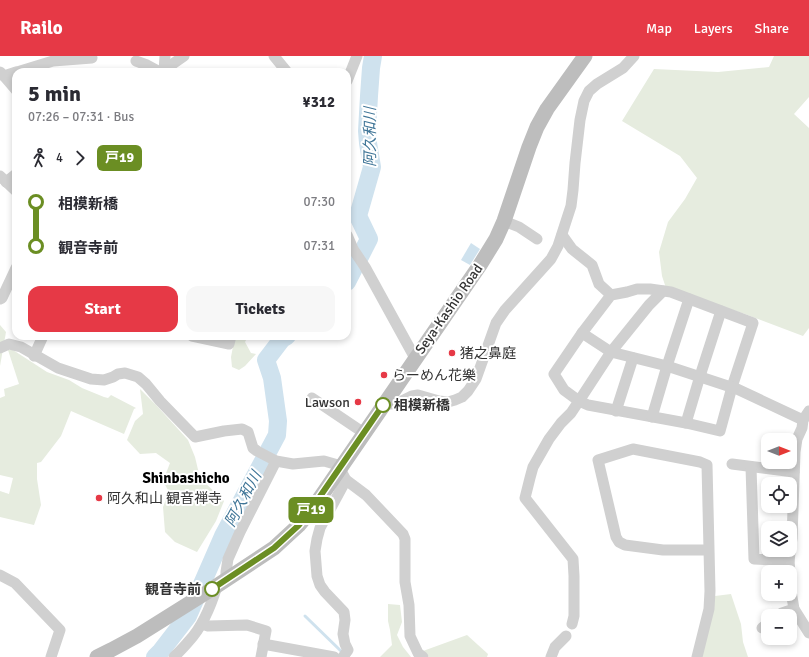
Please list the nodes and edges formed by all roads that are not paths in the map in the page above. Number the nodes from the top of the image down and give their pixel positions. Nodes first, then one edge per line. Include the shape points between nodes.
1 (165, 56) edge
2 (184, 56) edge
3 (274, 56) edge
4 (357, 56) edge
5 (634, 56) edge
6 (92, 58) dead end
7 (580, 58) edge
8 (136, 61) dead end
9 (28, 68) edge
10 (153, 68) edge
11 (163, 68) edge
12 (168, 68) edge
13 (284, 68) edge
14 (351, 71) edge
15 (12, 73) edge
16 (2, 74) edge
17 (12, 85) edge
18 (3, 179) edge
19 (12, 187) edge
20 (504, 221) junction
21 (562, 235) junction
22 (537, 239) dead end
23 (351, 244) edge
24 (12, 277) edge
25 (663, 291) junction
26 (611, 295) junction
27 (0, 299) edge
28 (689, 299) junction
29 (721, 311) junction
30 (582, 333) junction
31 (41, 340) edge
32 (210, 340) edge
33 (230, 340) edge
34 (0, 348) edge
35 (611, 352) junction
36 (34, 356) junction
37 (415, 358) junction
38 (633, 358) junction
39 (667, 366) junction
40 (700, 376) junction
41 (732, 388) junction
42 (312, 398) dead end
43 (579, 402) junction
44 (383, 405) junction
45 (616, 411) junction
46 (806, 416) edge
47 (652, 417) junction
48 (686, 423) junction
49 (364, 433) junction
50 (275, 461) junction
51 (732, 464) dead end
52 (751, 467) junction
53 (794, 472) junction
54 (343, 474) junction
55 (709, 550) junction
56 (776, 565) edge
57 (790, 565) edge
58 (0, 575) edge
59 (218, 585) junction
60 (793, 601) edge
61 (794, 609) edge
62 (797, 614) edge
63 (202, 624) junction
64 (572, 624) dead end
65 (809, 633) edge
66 (566, 636) dead end
67 (264, 644) junction
68 (346, 653) edge
69 (51, 657) edge
70 (97, 657) edge
71 (174, 657) edge
72 (261, 657) edge
73 (334, 657) edge
74 (423, 657) edge
75 (551, 657) edge
76 (697, 657) edge

1 - 11 street
2 - 12 street
3 - 13 street
4 - 14 street
5 - 21 street via 623,68 589,91 584,101 579,127 574,190
6 - 9 street via 53,60
7 - 20 main road, Seya-Kashio Road via 537,127
8 - 10 street
15 - 16 street
16 - 17 street
18 - 19 street
20 - 22 street
20 - 37 main road, Seya-Kashio Road via 480,264
21 - 26 street via 572,249 592,265 599,284
21 - 44 street via 551,259 505,310 496,324 476,379 462,397 444,402 418,395 398,403
23 - 37 street
24 - 27 street
25 - 26 street via 637,289
25 - 28 street
25 - 35 street
26 - 30 street
28 - 29 street
28 - 39 street
29 - 40 street
29 - 41 street via 753,324
30 - 35 street
30 - 43 street via 554,374 564,390
31 - 36 street
32 - 33 street via 229,344
34 - 36 street via 9,344
35 - 38 street
35 - 43 street
36 - 50 street via 58,368 92,379 104,380 125,373 138,377 195,437 242,429 248,432 253,448
37 - 44 main road, Seya-Kashio Road
38 - 39 street
38 - 45 street
39 - 40 street
39 - 47 street
40 - 41 street
40 - 48 street
41 - 46 street
41 - 48 street via 720,431
42 - 49 street
43 - 45 street
43 - 64 street via 560,422 537,460 525,498 573,559
44 - 49 main road, Seya-Kashio Road
45 - 47 street
46 - 53 street via 797,439
47 - 48 street
49 - 54 main road, Seya-Kashio Road
50 - 54 street via 293,464 324,460 338,465
50 - 59 street via 240,532 228,559 226,572
51 - 52 street
52 - 53 street
52 - 56 street via 754,559
53 - 57 street
54 - 59 main road, Seya-Kashio Road via 299,525 274,548
54 - 68 street via 320,528 315,551 320,586 344,612 343,634
54 - 74 street via 403,534 410,636 418,653
55 - 55 street via 707,465 632,449 598,460 619,542 663,550
55 - 76 street via 710,602
58 - 69 street via 14,583 60,630
59 - 63 street
59 - 70 main road, Seya-Kashio Road via 137,636
60 - 61 street
62 - 65 street
63 - 67 street via 247,625 266,631
63 - 71 street
66 - 75 street via 555,647
67 - 72 street
67 - 73 street

